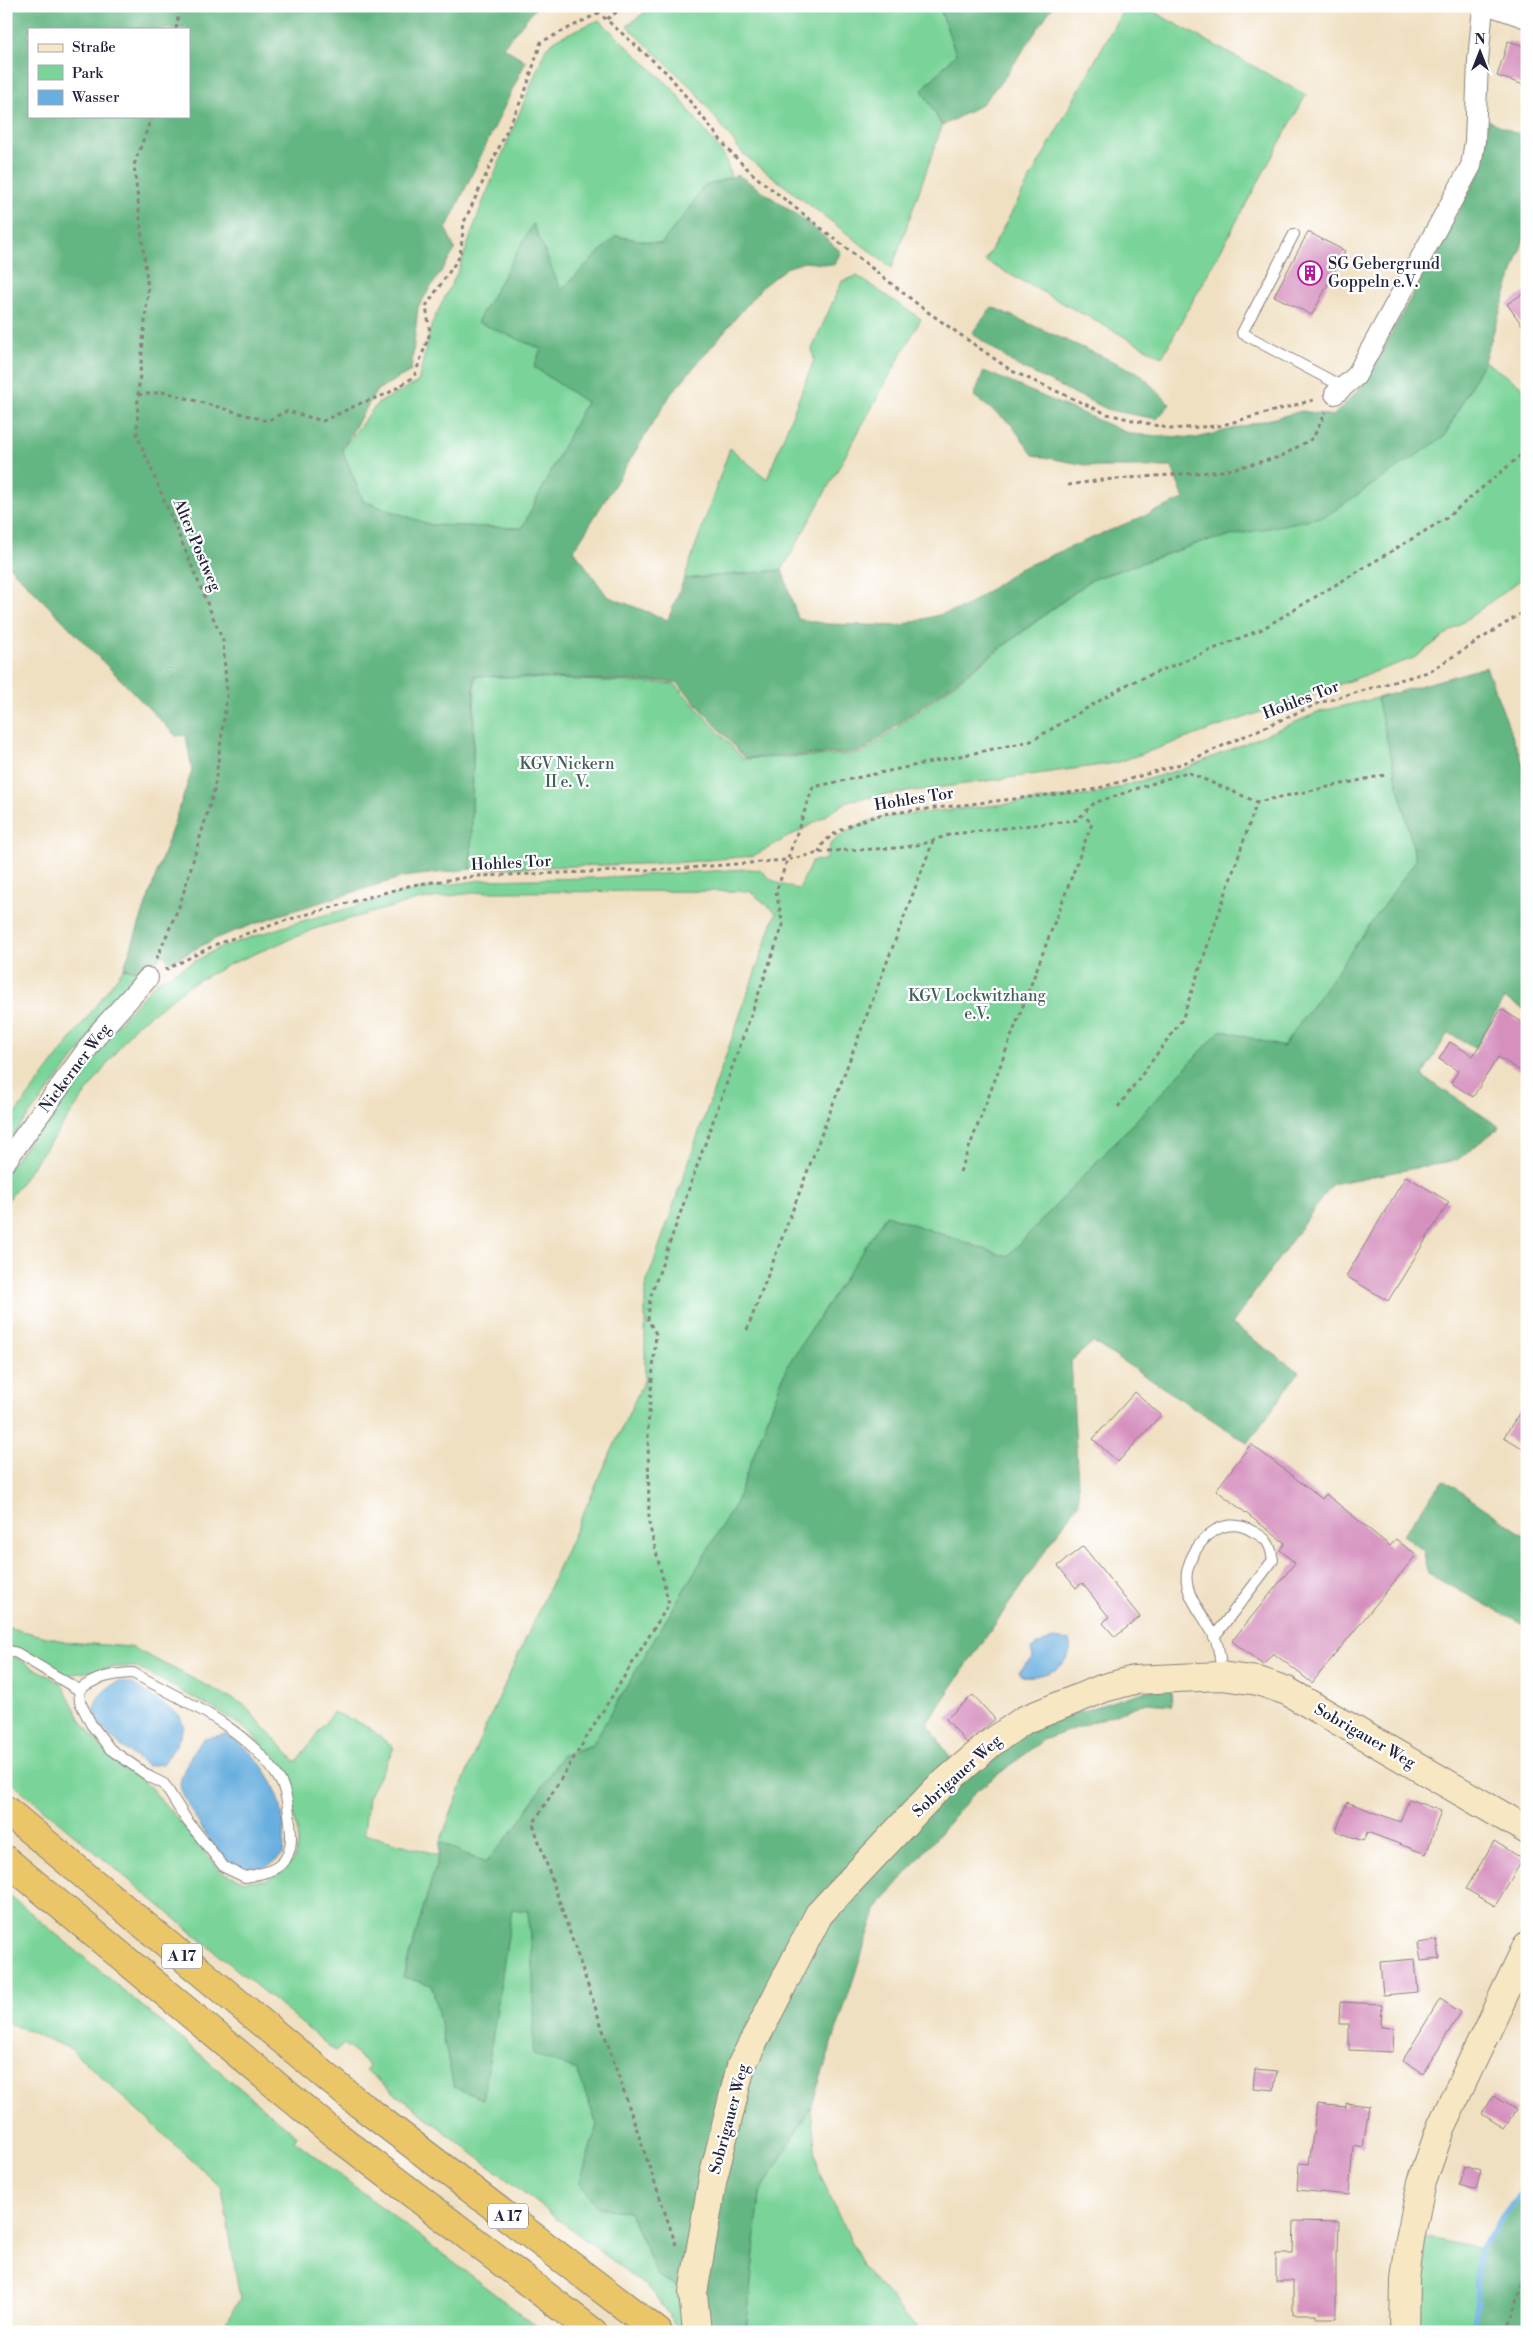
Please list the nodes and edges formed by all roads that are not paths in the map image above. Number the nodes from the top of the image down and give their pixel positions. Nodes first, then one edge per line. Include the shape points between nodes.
1 (1483, 6) edge
2 (1492, 6) edge
3 (1527, 18) edge
4 (1294, 234) dead end
5 (1340, 391) joint
6 (148, 978) road end
7 (6, 1161) edge
8 (1214, 1637) junction
9 (6, 1650) edge
10 (1222, 1676) junction
11 (79, 1690) junction
12 (6, 1810) edge
13 (1527, 1830) edge
14 (6, 1860) edge
15 (1527, 1946) edge
16 (593, 2332) edge
17 (658, 2332) edge
18 (697, 2332) edge
19 (1404, 2332) edge

1 - 5 street via 1471,166 1356,376
2 - 3 street
4 - 5 lane via 1242,333
6 - 7 street, Nickerner Weg via 101,1030
8 - 8 lane via 1189,1592 1187,1574 1193,1553 1207,1536 1222,1526 1236,1524 1261,1536 1268,1543 1273,1560
8 - 10 lane via 1220,1653
9 - 11 lane via 17,1653
10 - 13 street, Sobrigauer Weg via 1258,1681 1287,1691
10 - 18 street, Sobrigauer Weg via 1134,1680 1096,1690 1024,1720 991,1743 935,1792 819,1914 741,2066 713,2178 693,2293
11 - 11 lane via 80,1702 91,1724 110,1749 150,1778 164,1784 186,1819 224,1867 245,1878 274,1870 288,1856 291,1830 282,1784 246,1739 132,1673 110,1674
12 - 17 highway, A 17 via 357,2102
14 - 16 highway, A 17 via 332,2132
15 - 19 street via 1442,2127 1422,2182 1406,2272

